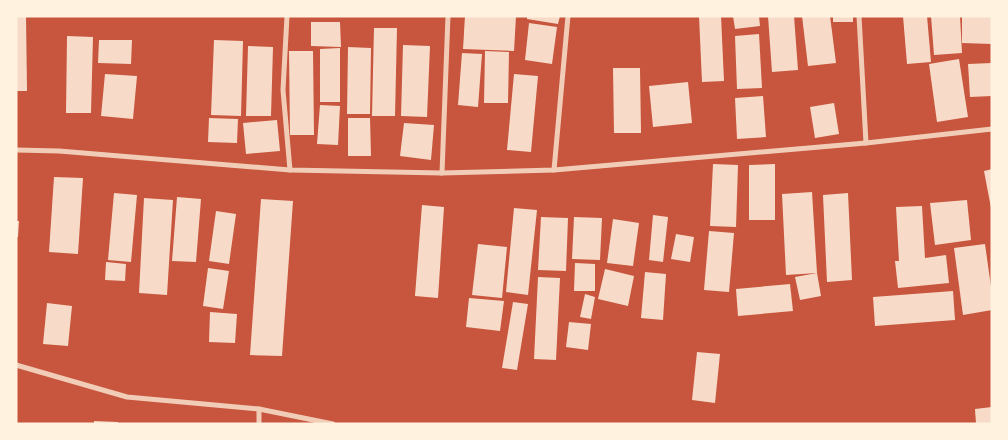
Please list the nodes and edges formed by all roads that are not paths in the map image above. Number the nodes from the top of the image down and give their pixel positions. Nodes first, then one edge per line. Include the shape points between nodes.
1 (288, 16) edge
2 (448, 16) edge
3 (568, 16) edge
4 (859, 16) edge
5 (992, 129) edge
6 (866, 143) junction
7 (16, 150) edge
8 (290, 170) junction
9 (554, 170) junction
10 (442, 172) junction
11 (16, 365) edge
12 (259, 409) junction
13 (259, 424) edge
14 (333, 424) edge

1 - 8 street via 283,90
2 - 10 street
3 - 9 street
4 - 6 street
5 - 6 street
6 - 9 street
7 - 8 street
8 - 10 street
9 - 10 street
11 - 12 street via 127,397
12 - 13 street
12 - 14 street

